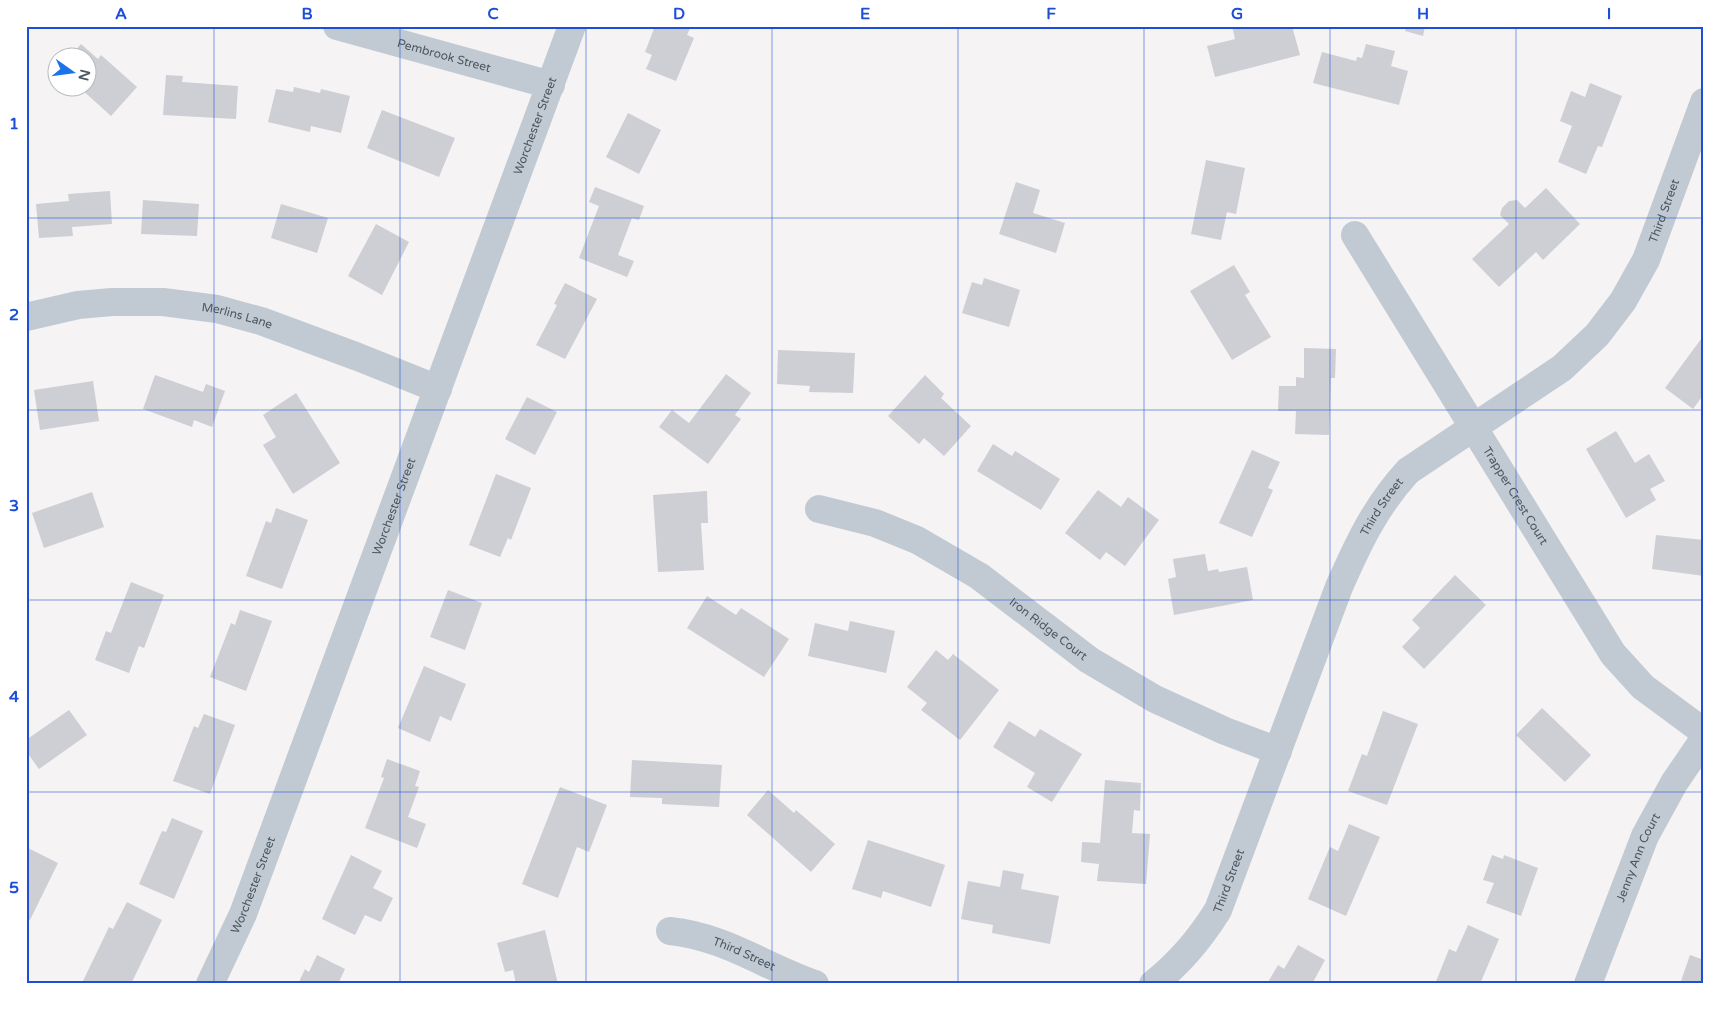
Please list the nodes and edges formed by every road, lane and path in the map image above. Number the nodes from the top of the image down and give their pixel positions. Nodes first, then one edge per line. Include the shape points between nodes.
1 (337, 26) edge
2 (572, 26) edge
3 (552, 84) junction
4 (1704, 102) edge
5 (1355, 235) dead end
6 (26, 317) edge
7 (438, 389) junction
8 (1473, 428) junction
9 (819, 509) dead end
10 (1704, 732) edge
11 (1704, 738) edge
12 (1278, 751) junction
13 (670, 931) dead end
14 (210, 984) edge
15 (815, 984) edge
16 (1152, 984) edge
17 (1588, 984) edge

1 - 3 street, Pembrook Street
2 - 3 street, Worchester Street
3 - 7 street, Worchester Street
4 - 8 street, Third Street via 1646,260 1623,301 1597,334 1562,368
5 - 8 street, Trapper Crest Court
6 - 7 street, Merlins Lane via 78,305 112,302 163,302 217,309 261,321 358,356
7 - 14 street, Worchester Street via 242,914
8 - 10 street, Trapper Crest Court via 1613,654 1643,687
8 - 12 street, Third Street via 1408,472 1387,494 1360,539 1339,588
9 - 12 street, Iron Ridge Court via 875,523 916,540 979,576 1090,660 1155,699
11 - 17 street, Jenny Ann Court via 1645,836
12 - 16 street, Third Street via 1218,910 1198,941
13 - 15 street, Third Street via 727,944 789,975

